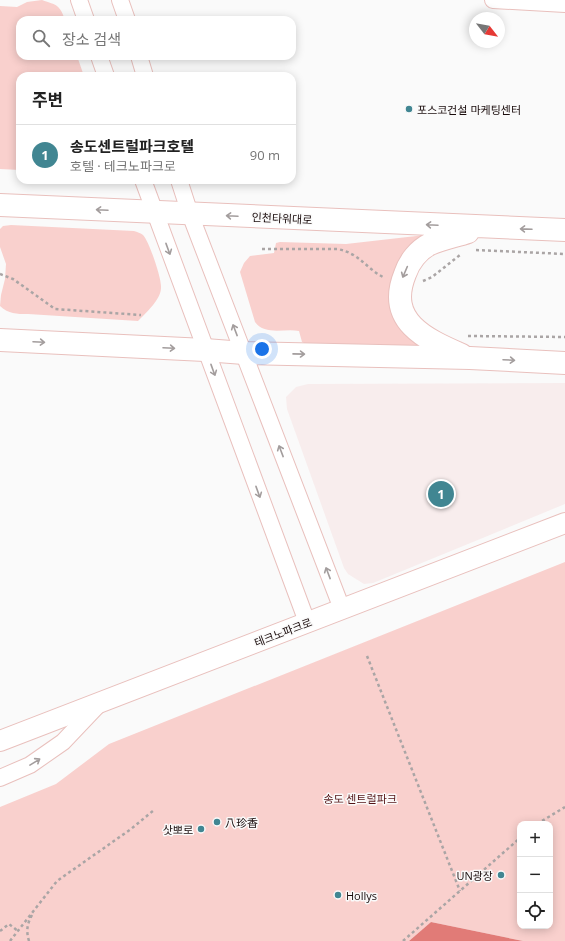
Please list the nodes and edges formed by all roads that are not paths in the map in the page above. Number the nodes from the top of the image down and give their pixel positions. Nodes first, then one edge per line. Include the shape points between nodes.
1 (79, 0) edge
2 (120, 0) edge
3 (493, 0) edge
4 (565, 4) edge
5 (85, 16) edge
6 (126, 16) edge
7 (100, 60) edge
8 (140, 60) edge
9 (105, 72) edge
10 (144, 72) edge
11 (144, 184) edge
12 (180, 184) edge
13 (0, 205) edge
14 (154, 212) junction
15 (190, 214) junction
16 (485, 228) junction
17 (565, 230) edge
18 (0, 340) edge
19 (206, 350) junction
20 (244, 353) junction
21 (470, 358) junction
22 (565, 363) edge
23 (565, 523) edge
24 (342, 609) junction
25 (307, 622) junction
26 (100, 702) junction
27 (0, 741) edge
28 (0, 778) edge

1 - 5 street
2 - 6 street
3 - 4 street
7 - 9 street
8 - 10 street
11 - 14 street
12 - 15 street
14 -> 13 main road, 인천타워대로
14 - 15 main road, 인천타워대로
14 -> 19 street
16 -> 15 main road, 인천타워대로
20 -> 15 street
17 -> 16 main road, 인천타워대로
16 -> 21 main road via 440,240 422,250 407,267 400,290 402,313 419,332 438,344
18 -> 19 main road
19 - 20 main road
19 -> 25 street
20 -> 21 main road
24 -> 20 street
21 -> 22 main road
23 - 24 street, 테크노파크로
24 - 25 street, 테크노파크로
25 - 26 street, 테크노파크로
26 - 27 street, 테크노파크로
28 -> 26 street via 30,765 58,746

